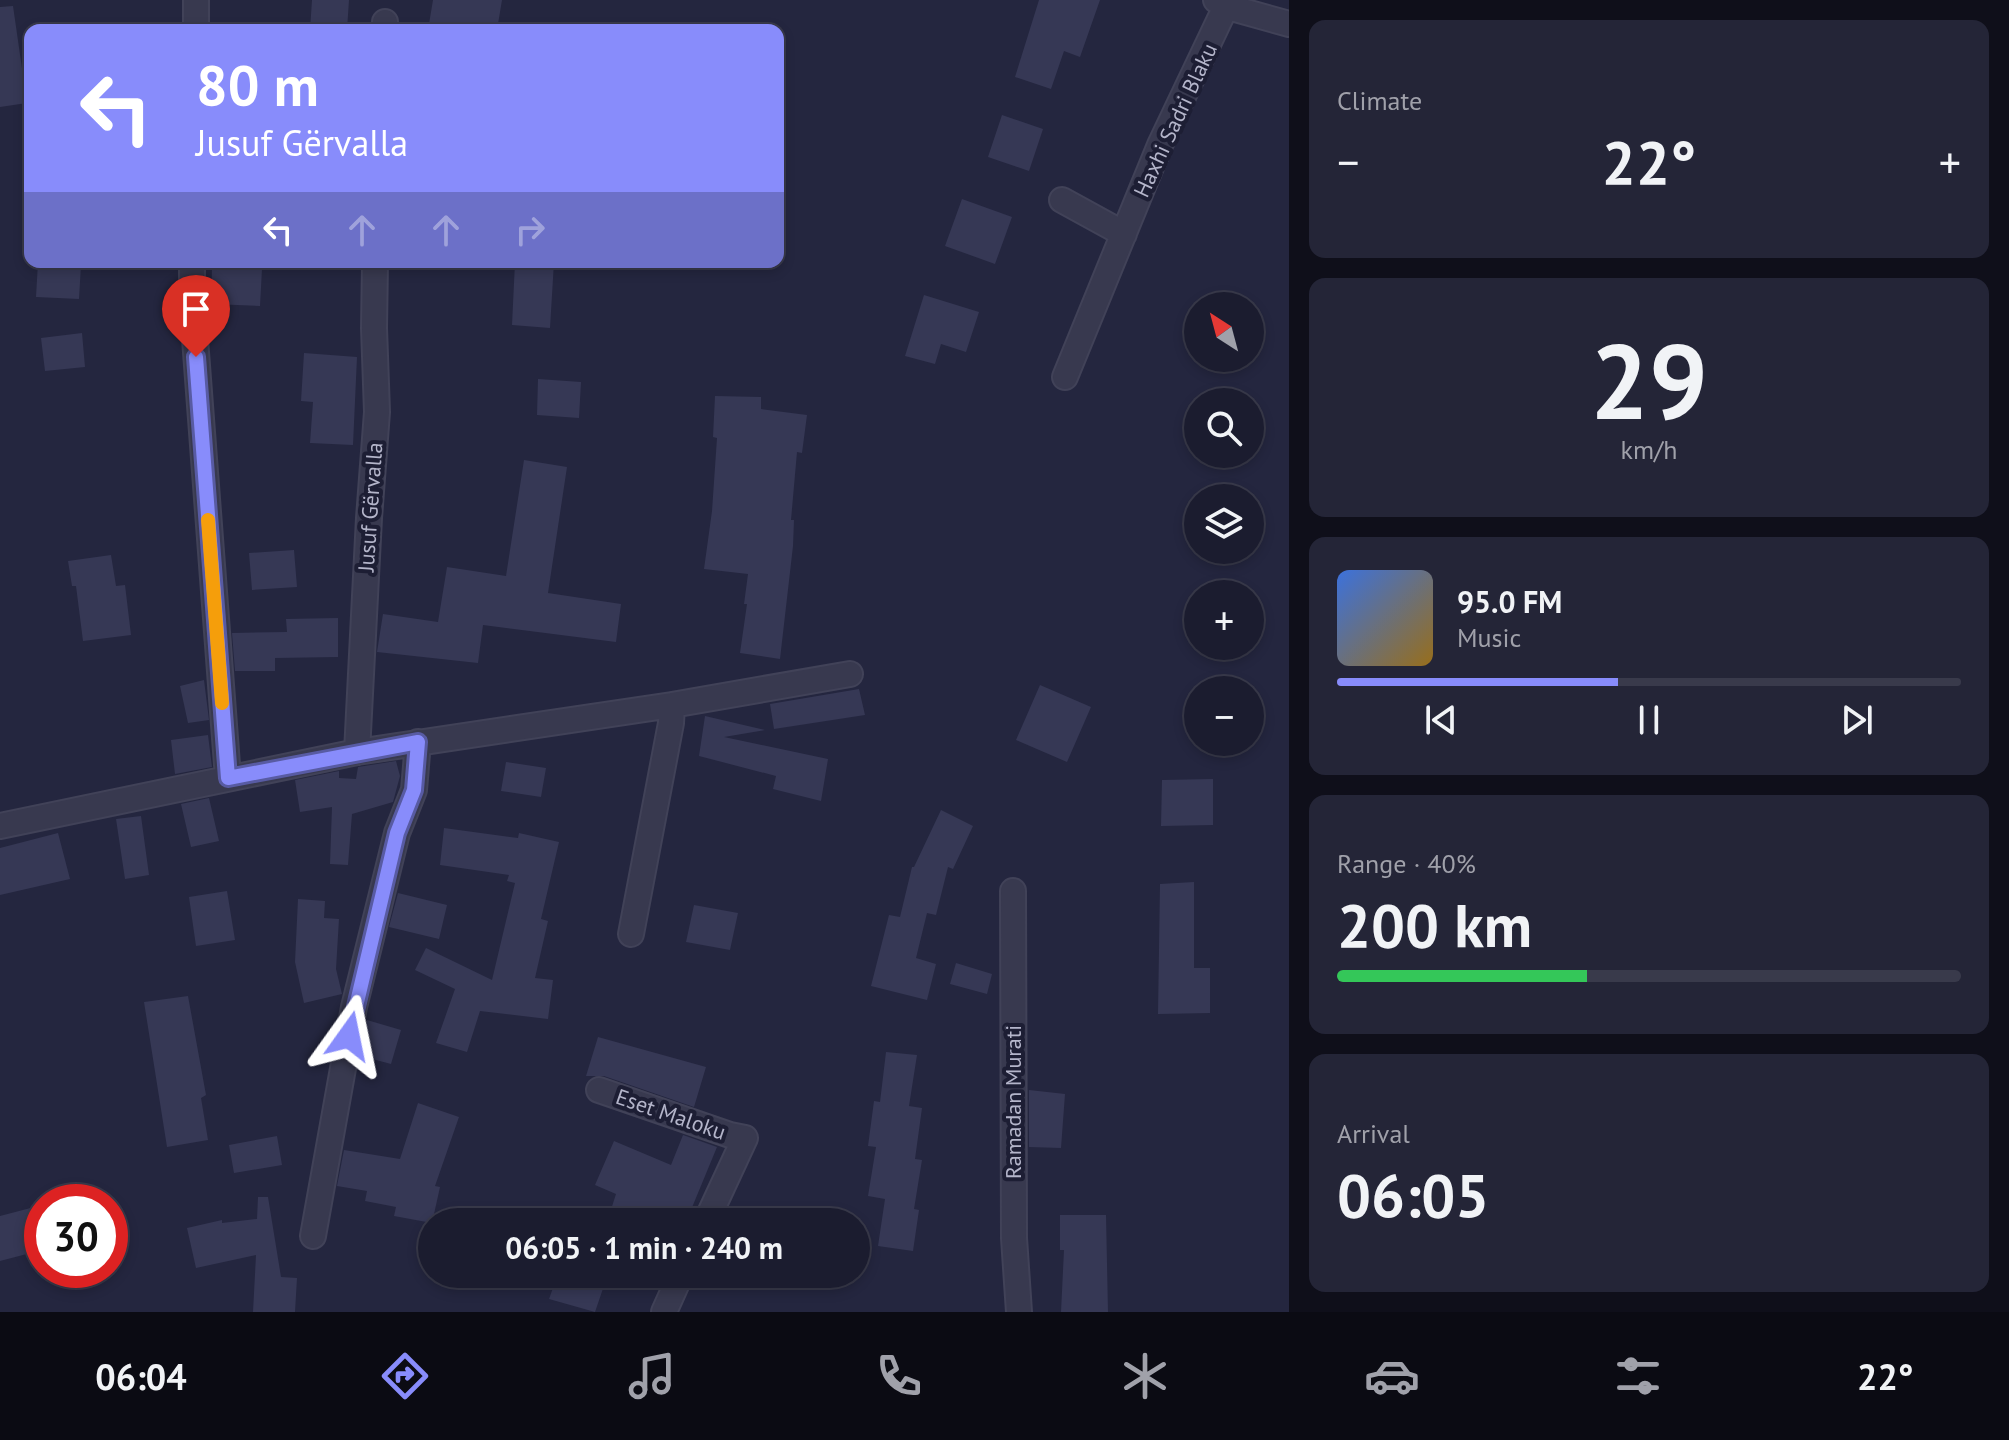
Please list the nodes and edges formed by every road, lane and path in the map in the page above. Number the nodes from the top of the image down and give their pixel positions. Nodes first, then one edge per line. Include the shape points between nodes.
1 (196, 0) edge
2 (1224, 2) edge
3 (1286, 17) edge
4 (196, 24) edge
5 (1062, 200) dead end
6 (1124, 234) junction
7 (192, 268) edge
8 (375, 268) edge
9 (1065, 377) dead end
10 (850, 674) dead end
11 (672, 705) junction
12 (418, 742) junction
13 (357, 752) junction
14 (228, 778) junction
15 (0, 826) edge
16 (1013, 891) dead end
17 (631, 934) dead end
18 (599, 1090) dead end
19 (712, 1208) edge
20 (313, 1236) dead end
21 (675, 1288) edge
22 (664, 1312) edge
23 (1019, 1312) edge

1 - 4 street
2 - 3 street, Haxhi Sadri Blaku
2 - 6 street, Haxhi Sadri Blaku
5 - 6 street
6 - 9 street, Haxhi Sadri Blaku
7 - 14 street
8 - 13 street, Jusuf Gërvalla via 377,412
10 - 11 street
11 - 12 street
11 - 17 street
12 - 13 street
12 - 20 street via 414,790 397,833 354,1007
13 - 14 street
14 - 15 street
16 - 23 street, Ramadan Murati
18 - 19 street, Eset Maloku via 745,1138
21 - 22 street

